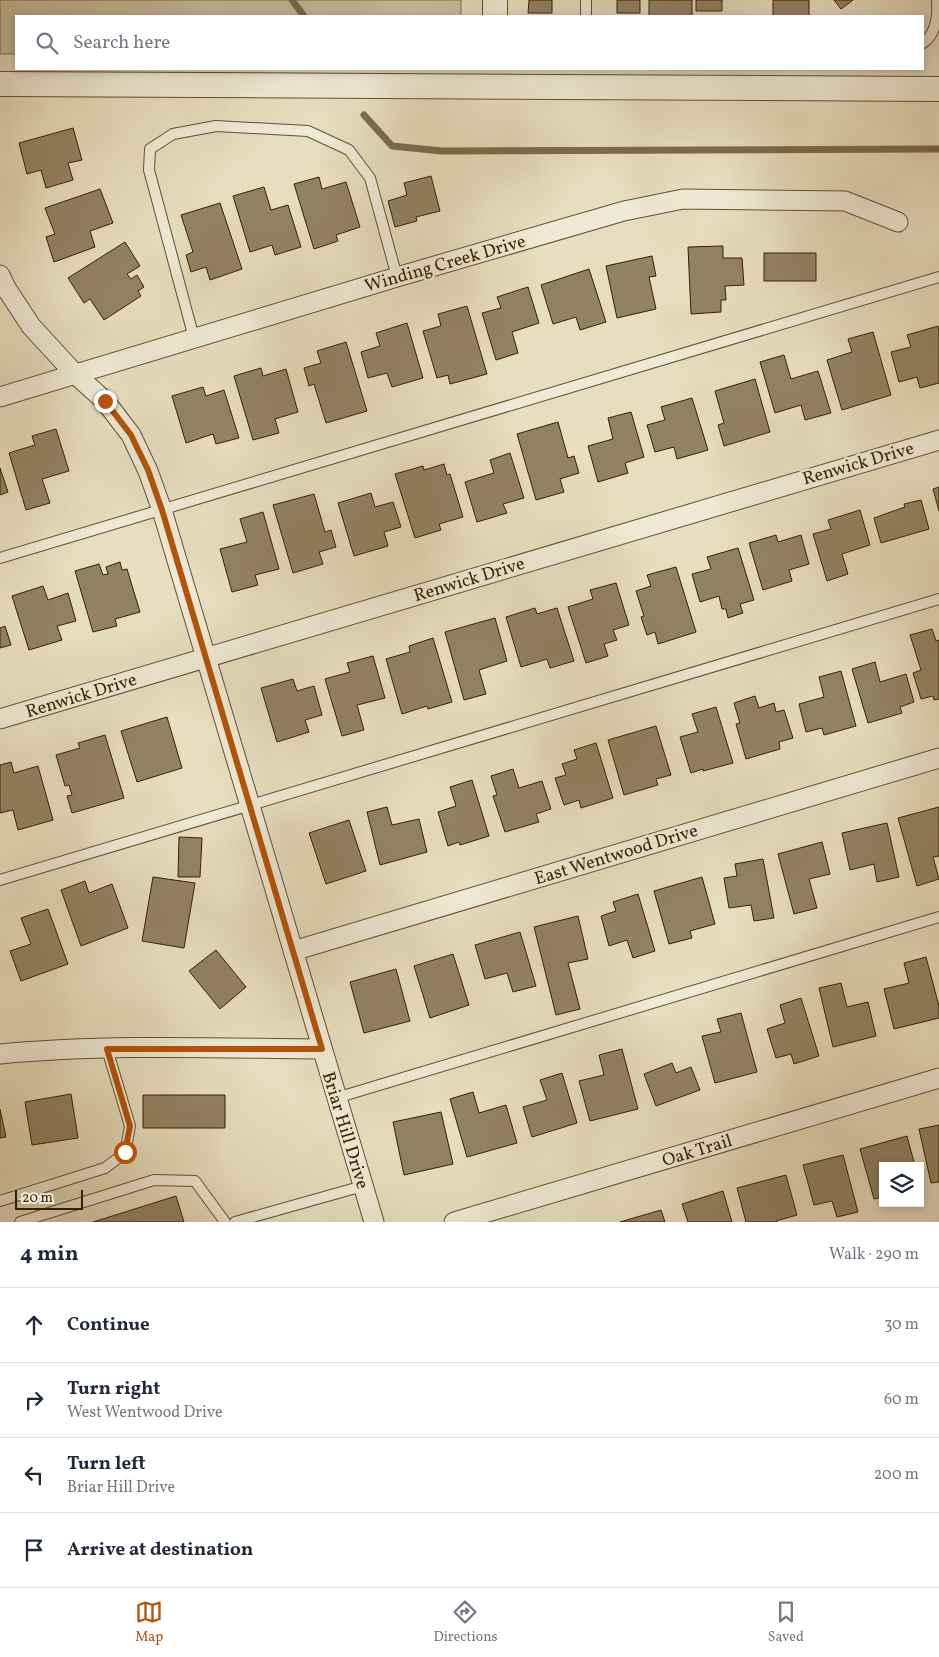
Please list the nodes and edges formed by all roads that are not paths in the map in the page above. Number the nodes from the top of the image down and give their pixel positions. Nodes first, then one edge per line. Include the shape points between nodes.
1 (495, 0) edge
2 (586, 0) edge
3 (938, 0) edge
4 (495, 15) edge
5 (586, 15) edge
6 (924, 42) edge
7 (495, 78) edge
8 (0, 84) edge
9 (939, 89) edge
10 (898, 222) dead end
11 (0, 275) edge
12 (397, 276) junction
13 (939, 277) edge
14 (194, 338) junction
15 (75, 374) junction
16 (0, 397) edge
17 (939, 440) edge
18 (162, 510) junction
19 (0, 558) edge
20 (939, 599) edge
21 (205, 658) junction
22 (0, 719) edge
23 (939, 758) edge
24 (249, 806) junction
25 (0, 880) edge
26 (939, 917) edge
27 (293, 951) junction
28 (107, 1049) junction
29 (322, 1049) junction
30 (0, 1054) edge
31 (939, 1078) edge
32 (336, 1098) junction
33 (363, 1186) junction
34 (0, 1201) edge
35 (20, 1222) edge
36 (225, 1222) edge
37 (235, 1222) edge
38 (374, 1222) edge
39 (454, 1222) edge

1 - 4 street
2 - 5 lane
3 - 6 lane via 938,14 930,38
7 - 8 street
7 - 9 street
10 - 12 street, Winding Creek Drive via 845,201 683,199 624,211
11 - 15 street, Briar Hill Drive via 31,326
12 - 14 street, Winding Creek Drive
12 - 14 lane via 370,178 349,150 308,131 216,126 173,134 150,149 148,170
13 - 18 lane
14 - 15 street, Winding Creek Drive
15 - 16 street, Winding Creek Drive
15 - 18 street, Briar Hill Drive via 105,401 131,435
17 - 21 street, Renwick Drive
18 - 19 lane
18 - 21 street, Briar Hill Drive
20 - 24 lane
21 - 22 street, Renwick Drive
21 - 24 street, Briar Hill Drive
23 - 27 street, East Wentwood Drive
24 - 25 lane
24 - 27 street, Briar Hill Drive
26 - 32 lane
27 - 29 street, Briar Hill Drive
28 - 29 street
28 - 30 street
28 - 34 lane via 130,1126 125,1152 105,1168
29 - 32 street, Briar Hill Drive
31 - 39 street, Oak Trail
32 - 33 street, Briar Hill Drive
33 - 37 lane
33 - 38 street, Briar Hill Drive
35 - 36 lane via 154,1180 195,1181

